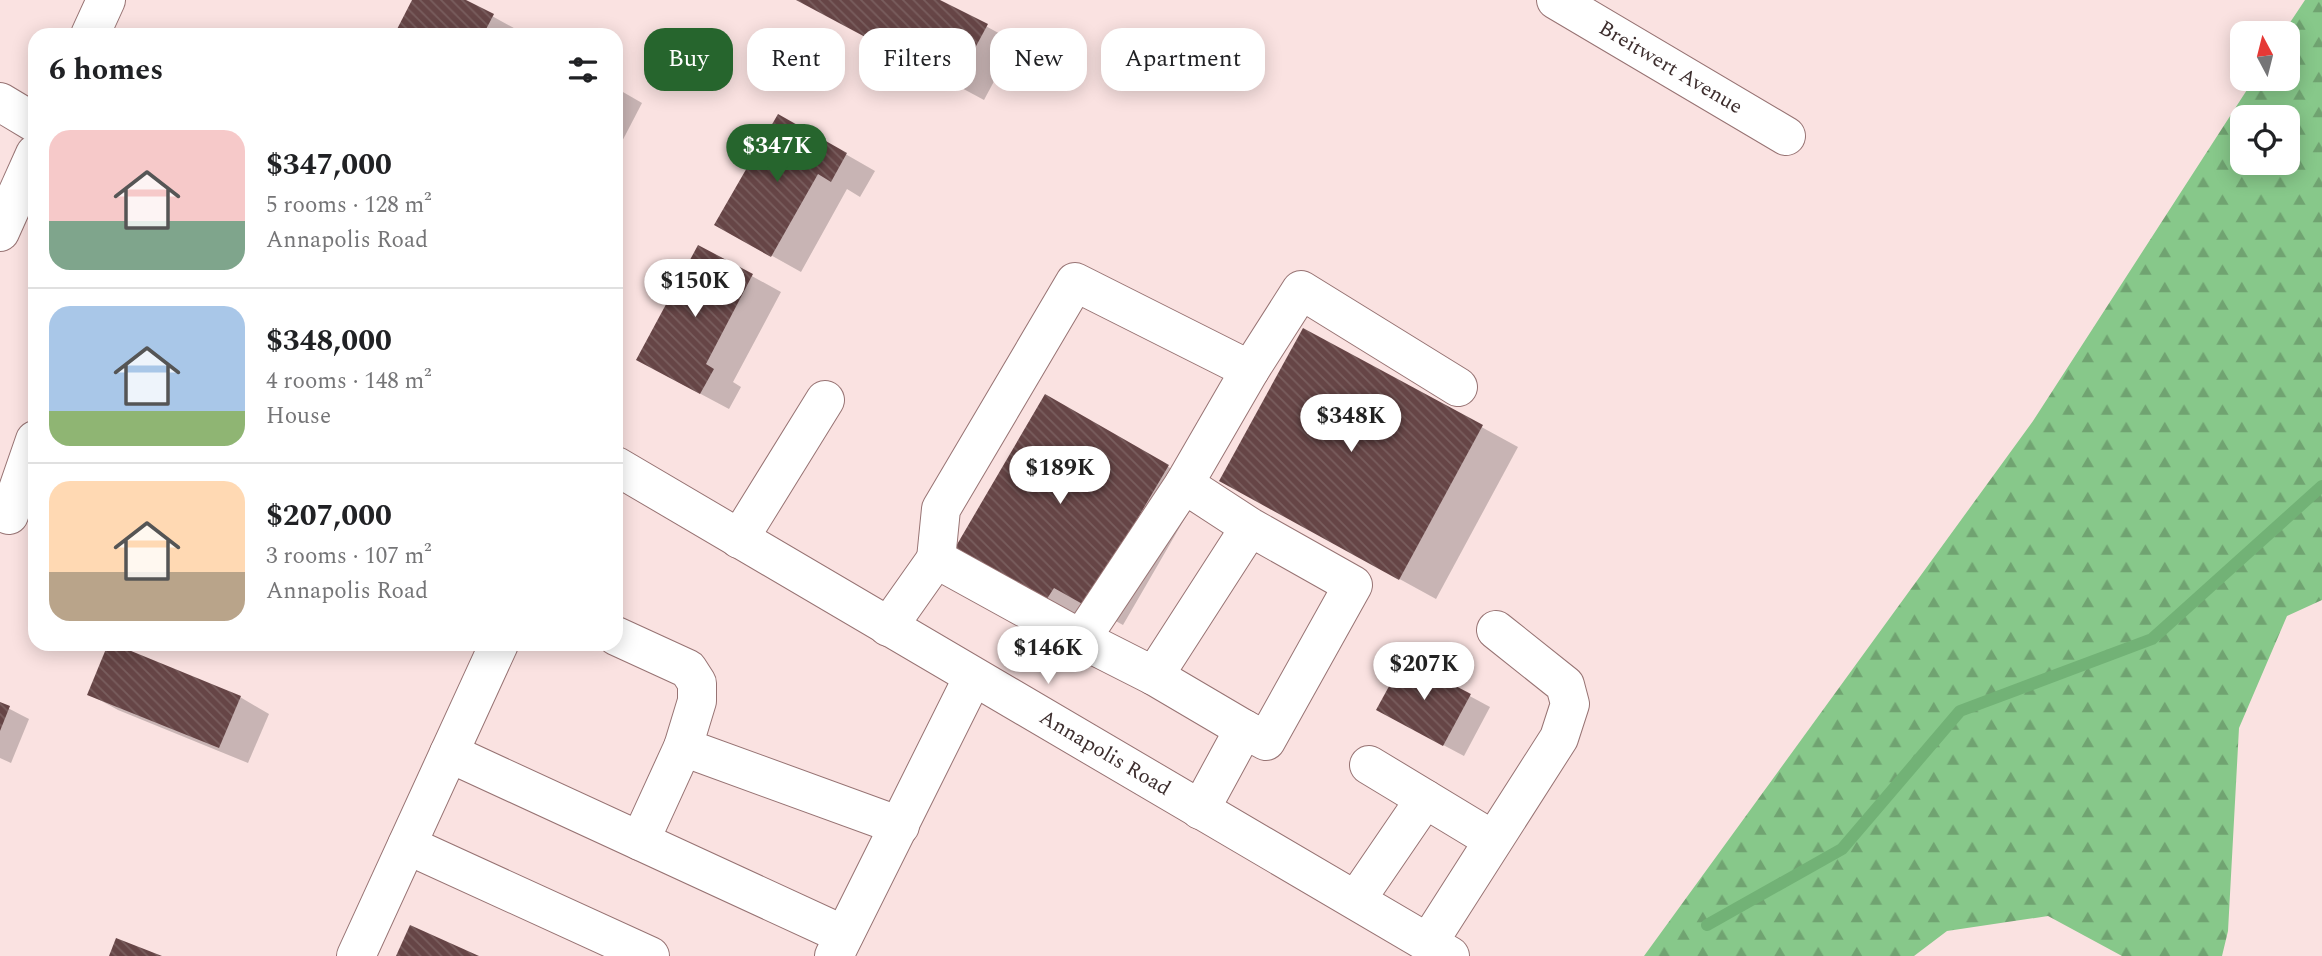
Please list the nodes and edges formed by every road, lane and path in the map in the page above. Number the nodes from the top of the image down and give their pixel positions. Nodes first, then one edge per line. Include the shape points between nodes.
1 (106, 0) edge
2 (1556, 0) edge
3 (93, 28) edge
4 (0, 102) edge
5 (28, 119) edge
6 (1786, 136) dead end
7 (28, 169) edge
8 (1, 226) edge
9 (1250, 370) junction
10 (1458, 387) dead end
11 (825, 400) dead end
12 (28, 460) edge
13 (623, 470) edge
14 (1184, 484) junction
15 (0, 512) edge
16 (1250, 527) junction
17 (739, 539) junction
18 (936, 559) junction
19 (888, 627) junction
20 (1496, 631) dead end
21 (623, 639) edge
22 (1081, 639) junction
23 (496, 651) edge
24 (1154, 676) junction
25 (973, 677) junction
26 (1244, 729) junction
27 (683, 747) junction
28 (449, 753) junction
29 (1370, 765) dead end
30 (1425, 799) junction
31 (1200, 810) junction
32 (900, 826) junction
33 (1493, 840) junction
34 (640, 841) junction
35 (407, 845) junction
36 (1356, 901) junction
37 (839, 945) edge
38 (1439, 949) edge
39 (356, 956) edge
40 (650, 956) edge

1 - 3 main road
2 - 6 main road, Breitwert Avenue
4 - 5 main road
7 - 8 main road
9 - 10 main road via 1301,290
9 - 14 main road
9 - 18 main road via 1075,282 940,509
11 - 17 main road
12 - 15 main road via 9,515
13 - 17 main road, Annapolis Road
14 - 16 main road
14 - 22 main road
16 - 24 main road
16 - 26 main road via 1353,584 1266,741
17 - 19 main road, Annapolis Road
18 - 19 main road
18 - 22 main road
19 - 25 main road, Annapolis Road
20 - 33 main road via 1565,685 1570,704 1559,738
21 - 27 main road via 688,669 697,682 697,701
22 - 24 main road
23 - 28 main road
24 - 26 main road
25 - 31 main road, Annapolis Road
25 - 32 main road
26 - 31 main road
27 - 32 main road
27 - 34 main road
28 - 34 main road
28 - 35 main road
29 - 30 main road
30 - 33 main road
30 - 36 main road
31 - 36 main road, Annapolis Road
32 - 37 main road
33 - 38 main road
34 - 37 main road
35 - 39 main road
35 - 40 main road
36 - 38 main road, Annapolis Road

